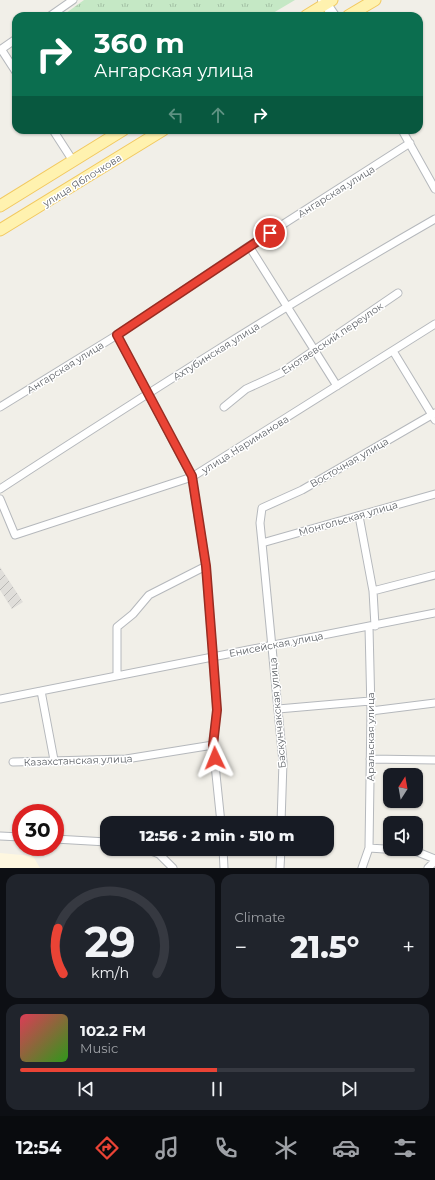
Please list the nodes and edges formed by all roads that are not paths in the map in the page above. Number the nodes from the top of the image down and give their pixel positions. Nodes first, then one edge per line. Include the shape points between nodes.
1 (73, 0) edge
2 (375, 0) edge
3 (327, 1) edge
4 (56, 12) edge
5 (312, 12) edge
6 (332, 12) edge
7 (355, 12) edge
8 (12, 42) edge
9 (1, 49) edge
10 (12, 66) edge
11 (56, 134) edge
12 (117, 134) edge
13 (156, 134) edge
14 (404, 134) edge
15 (410, 144) junction
16 (73, 161) junction
17 (435, 189) edge
18 (0, 206) edge
19 (435, 219) edge
20 (0, 230) edge
21 (249, 246) junction
22 (398, 293) dead end
23 (288, 306) junction
24 (435, 324) edge
25 (117, 335) junction
26 (314, 350) junction
27 (392, 351) junction
28 (337, 386) junction
29 (149, 392) junction
30 (0, 407) edge
31 (224, 407) dead end
32 (434, 416) edge
33 (192, 476) junction
34 (0, 489) edge
35 (435, 494) edge
36 (0, 499) edge
37 (262, 508) joint
38 (359, 516) junction
39 (262, 542) junction
40 (206, 566) junction
41 (435, 575) edge
42 (373, 591) junction
43 (435, 613) edge
44 (372, 626) junction
45 (270, 644) junction
46 (213, 656) junction
47 (117, 675) junction
48 (41, 691) junction
49 (0, 699) edge
50 (370, 701) junction
51 (435, 702) edge
52 (278, 709) junction
53 (371, 711) junction
54 (213, 745) junction
55 (370, 759) junction
56 (54, 760) junction
57 (435, 760) edge
58 (13, 762) dead end
59 (220, 816) edge
60 (281, 816) edge
61 (0, 836) edge
62 (12, 837) edge
63 (64, 840) edge
64 (100, 842) edge
65 (369, 848) junction
66 (161, 856) edge
67 (223, 856) edge
68 (281, 856) edge
69 (435, 860) edge
70 (173, 868) edge
71 (224, 868) edge
72 (280, 868) edge
73 (362, 868) edge
74 (428, 868) edge

1 - 4 street
2 - 7 main road
3 - 5 main road
3 - 6 main road
8 - 9 street
9 - 10 street
11 - 16 street
12 - 16 main road, улица Яблочкова
13 - 20 main road, улица Яблочкова
14 - 15 street
15 - 17 street
15 - 21 street, Ангарская улица
16 - 18 main road, улица Яблочкова
19 - 23 street, Ахтубинская улица
21 - 23 street
21 - 25 street, Ангарская улица
22 - 26 street, Енотаевский переулок
23 - 26 street
23 - 29 street, Ахтубинская улица
24 - 27 street, улица Нариманова
25 - 29 street
25 - 30 street, Ангарская улица
26 - 28 street
26 - 31 street, Енотаевский переулок via 281,373 246,389
27 - 28 street, улица Нариманова
27 - 32 street
28 - 33 street, улица Нариманова
29 - 33 street
29 - 34 street, Ахтубинская улица
32 - 37 street, Восточная улица via 302,490
33 - 36 street, улица Нариманова via 15,535
33 - 40 street
35 - 38 street, Монгольская улица
37 - 39 street, Баскунчакская улица
38 - 39 street, Монгольская улица
38 - 42 street, Аральская улица
39 - 45 street, Баскунчакская улица
40 - 46 street
40 - 47 street via 149,595 133,614 117,627
41 - 42 street
42 - 44 street, Аральская улица
43 - 44 street, Енисейская улица
44 - 45 street, Енисейская улица
44 - 50 street, Аральская улица
45 - 46 street, Енисейская улица
45 - 52 street, Баскунчакская улица
46 - 47 street, Енисейская улица
46 - 54 street via 217,710
47 - 48 street, Енисейская улица
48 - 49 street, Енисейская улица
48 - 56 street
50 - 52 street
50 - 53 street, Аральская улица
51 - 53 street
52 - 60 street, Баскунчакская улица via 283,762
53 - 55 street, Аральская улица
54 - 56 street, Казахстанская улица via 126,759
54 - 59 street
55 - 57 street
55 - 65 street, Аральская улица
56 - 58 street, Казахстанская улица
61 - 62 street
63 - 64 street
65 - 69 street via 416,851
65 - 73 street, Аральская улица
66 - 70 street
67 - 71 street
68 - 72 street
69 - 74 street

